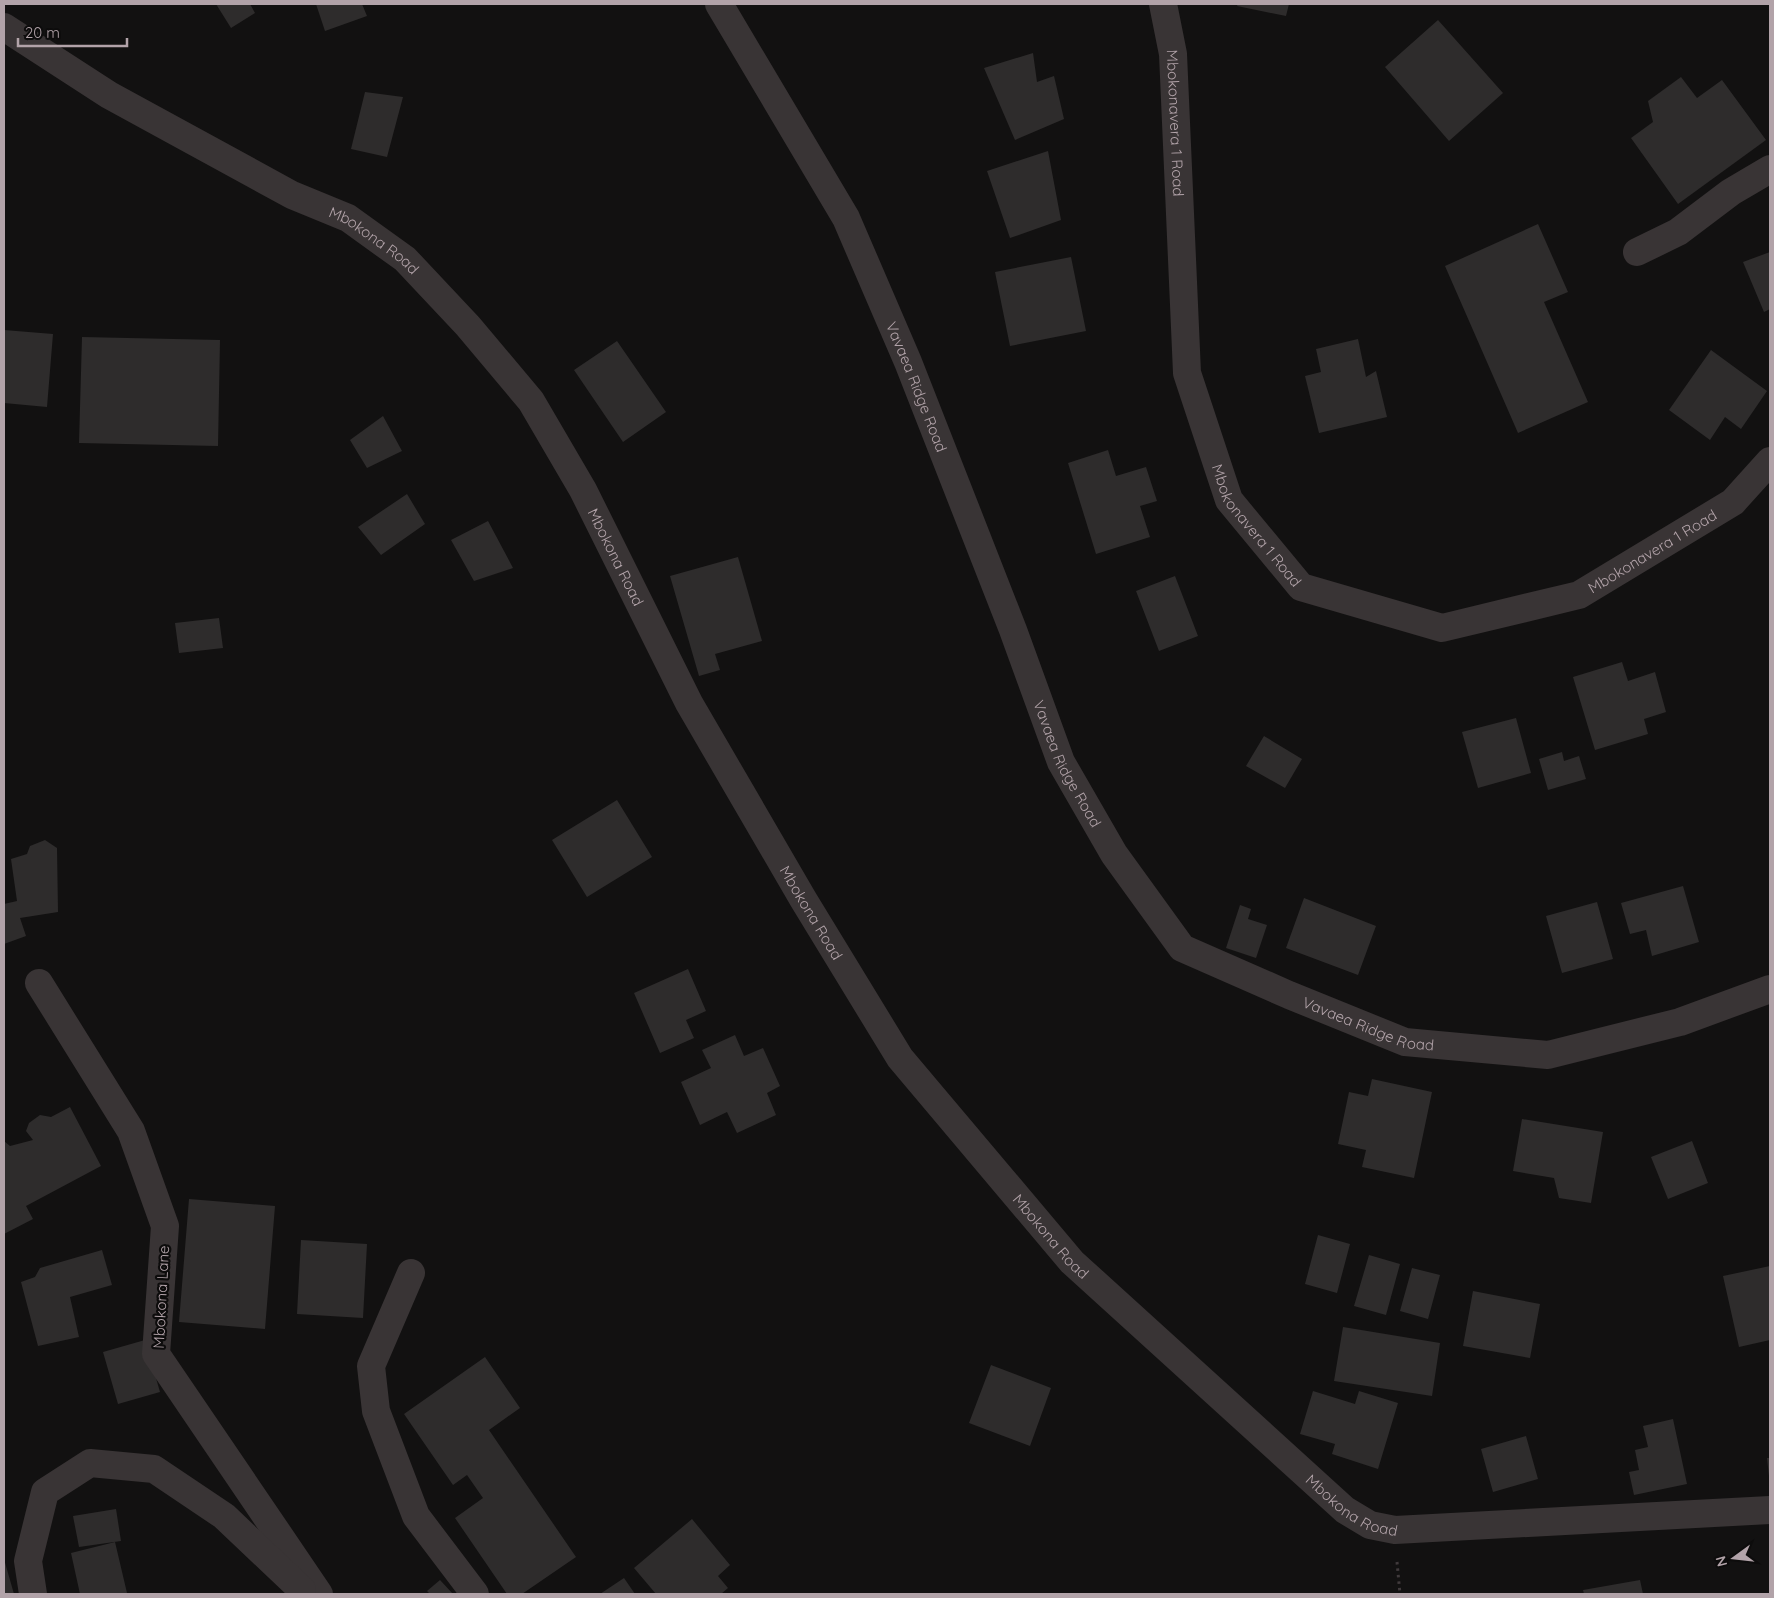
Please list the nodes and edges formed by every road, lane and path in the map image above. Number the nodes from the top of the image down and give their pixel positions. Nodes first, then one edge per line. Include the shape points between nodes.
1 (719, 4) edge
2 (1163, 4) edge
3 (4, 27) edge
4 (1770, 169) edge
5 (1637, 252) dead end
6 (1770, 461) edge
7 (39, 983) dead end
8 (1770, 989) edge
9 (411, 1273) dead end
10 (1770, 1510) edge
11 (33, 1594) edge
12 (307, 1594) edge
13 (318, 1594) edge
14 (475, 1594) edge

1 - 8 street, Vavaea Ridge Road via 846,218 911,371 1061,762 1114,854 1182,948 1405,1042 1548,1055 1680,1022
2 - 6 street, Mbokonavera 1 Road via 1173,54 1187,373 1229,500 1301,587 1442,628 1580,595 1734,502
3 - 10 street, Mbokona Road via 109,95 292,195 348,218 405,259 468,326 531,401 583,490 689,704 900,1058 1072,1262 1345,1510 1370,1525 1395,1530
4 - 5 street via 1731,192 1678,232
7 - 13 street, Mbokona Lane via 131,1131 165,1226 156,1354
9 - 14 street via 371,1366 376,1411 416,1516
11 - 12 street via 28,1561 45,1492 90,1463 154,1469 224,1516

